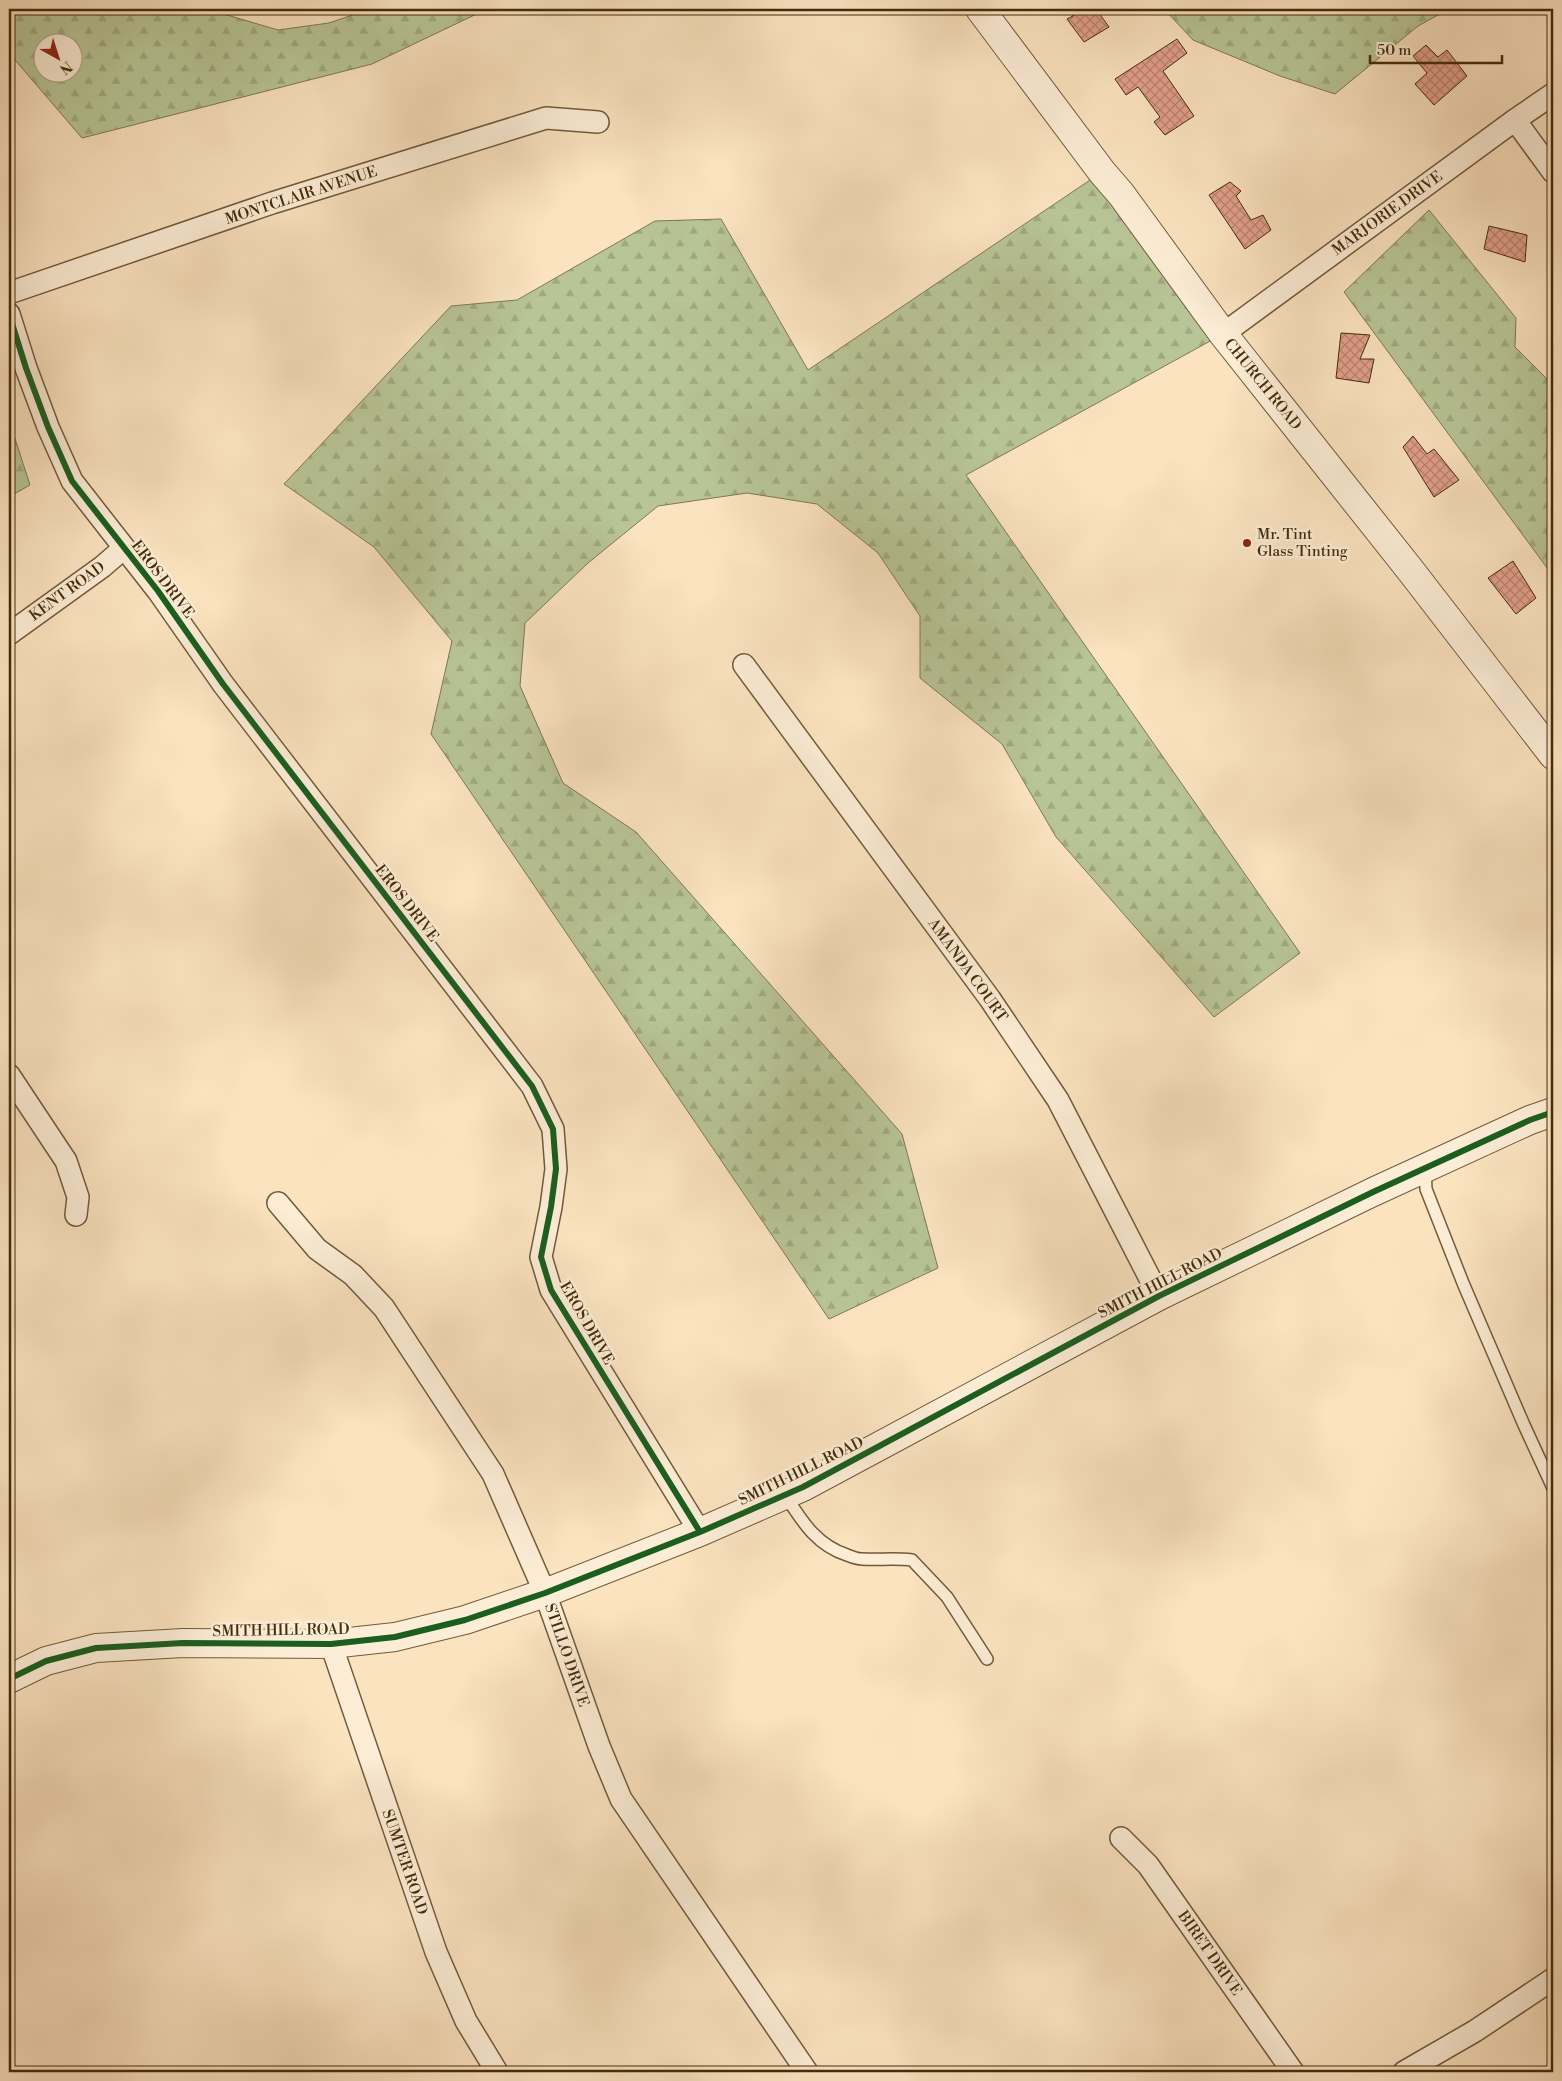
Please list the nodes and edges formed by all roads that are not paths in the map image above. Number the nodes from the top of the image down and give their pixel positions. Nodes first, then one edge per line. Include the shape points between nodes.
1 (980, 9) edge
2 (1553, 94) edge
3 (1515, 120) junction
4 (598, 122) dead end
5 (1553, 172) edge
6 (9, 293) edge
7 (9, 314) edge
8 (1223, 334) junction
9 (124, 548) junction
10 (9, 634) edge
11 (744, 665) dead end
12 (1553, 755) edge
13 (9, 1075) edge
14 (1553, 1112) edge
15 (1425, 1169) junction
16 (278, 1203) dead end
17 (76, 1215) dead end
18 (1159, 1296) junction
19 (1553, 1488) edge
20 (785, 1495) junction
21 (700, 1532) junction
22 (545, 1592) junction
23 (331, 1644) junction
24 (987, 1659) dead end
25 (9, 1680) edge
26 (1121, 1838) dead end
27 (1553, 1979) edge
28 (497, 2072) edge
29 (808, 2072) edge
30 (1293, 2072) edge
31 (1404, 2072) edge

1 - 8 street, CHURCH ROAD
2 - 3 street, MARJORIE DRIVE
3 - 5 street
3 - 8 street, MARJORIE DRIVE
4 - 6 street, MONTCLAIR AVENUE via 546,118 272,203
7 - 9 street, EROS DRIVE via 48,427 72,481
8 - 12 street, CHURCH ROAD
9 - 10 street, KENT ROAD
9 - 21 street, EROS DRIVE via 229,692 532,1086 553,1129 556,1169 541,1257 551,1290
11 - 18 street, AMANDA COURT via 990,999 1058,1100
13 - 17 street via 66,1161 78,1197
14 - 15 street, SMITH HILL ROAD
15 - 18 street, SMITH HILL ROAD
15 - 19 lane via 1426,1189 1463,1283
16 - 22 street, STILLO DRIVE via 317,1249 353,1274 384,1308 493,1474
18 - 20 street, SMITH HILL ROAD
20 - 21 street, SMITH HILL ROAD
20 - 24 lane via 805,1526 822,1543 839,1553 860,1560 912,1560 947,1598
21 - 22 street, SMITH HILL ROAD
22 - 23 street, SMITH HILL ROAD via 456,1622 395,1637
22 - 29 street, STILLO DRIVE via 598,1746 621,1799
23 - 25 street, SMITH HILL ROAD via 183,1643 96,1648 46,1661
23 - 28 street, SUMTER ROAD via 436,1952 466,2021
26 - 30 street, BIRET DRIVE via 1148,1865
27 - 31 street via 1475,2031

